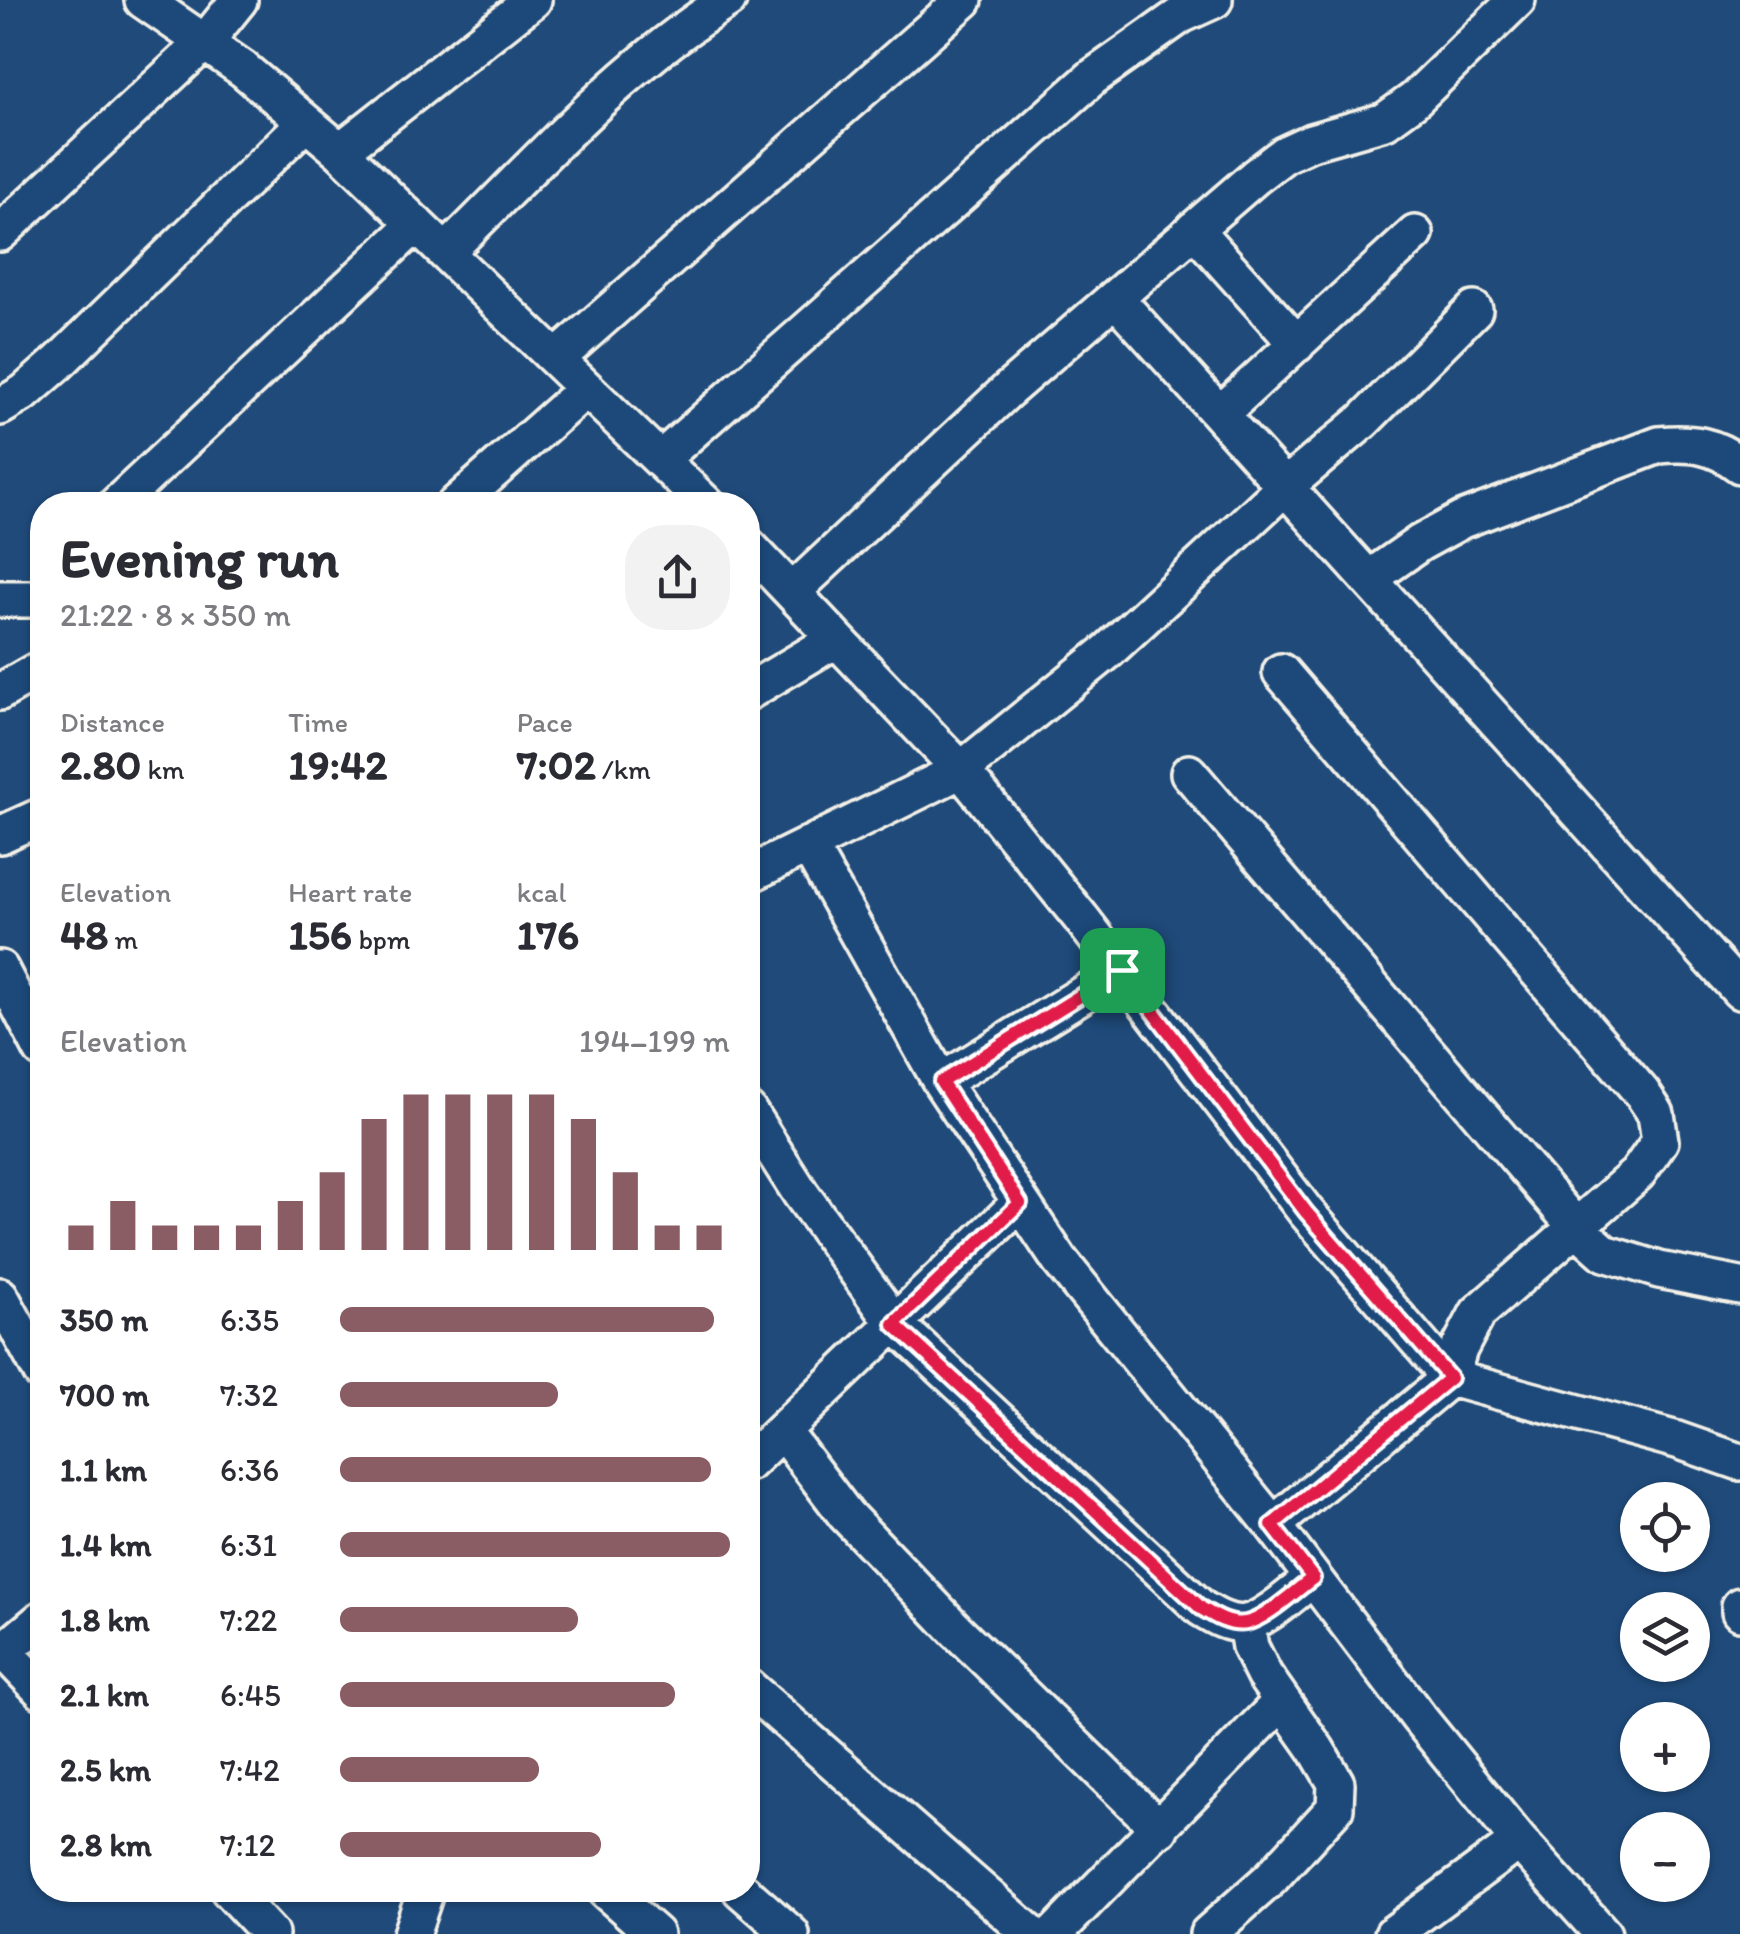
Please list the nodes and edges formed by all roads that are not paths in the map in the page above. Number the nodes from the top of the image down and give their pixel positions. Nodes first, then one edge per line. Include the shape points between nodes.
1 (143, 0) edge
2 (239, 0) edge
3 (532, 0) edge
4 (728, 0) edge
5 (964, 0) edge
6 (1214, 0) edge
7 (1517, 0) edge
8 (206, 41) junction
9 (305, 123) junction
10 (340, 151) junction
11 (416, 224) junction
12 (1194, 230) junction
13 (0, 233) edge
14 (1415, 234) dead end
15 (446, 252) junction
16 (1116, 298) junction
17 (1474, 310) dead end
18 (1297, 344) junction
19 (556, 359) junction
20 (586, 389) junction
21 (0, 407) edge
22 (1220, 414) junction
23 (661, 460) junction
24 (1740, 465) edge
25 (1286, 486) junction
26 (130, 492) edge
27 (470, 492) edge
28 (694, 492) edge
29 (760, 558) edge
30 (1370, 578) junction
31 (793, 592) junction
32 (0, 599) edge
33 (30, 600) edge
34 (834, 640) junction
35 (1281, 672) dead end
36 (30, 675) edge
37 (760, 685) edge
38 (0, 692) edge
39 (961, 770) junction
40 (1189, 773) dead end
41 (30, 821) edge
42 (0, 835) edge
43 (808, 845) junction
44 (760, 869) edge
45 (0, 969) edge
46 (1122, 970) junction
47 (1740, 991) edge
48 (30, 1027) edge
49 (941, 1082) junction
50 (760, 1151) edge
51 (1020, 1203) junction
52 (1576, 1226) junction
53 (1740, 1286) edge
54 (0, 1296) edge
55 (894, 1324) junction
56 (30, 1351) edge
57 (1450, 1378) junction
58 (783, 1432) junction
59 (760, 1452) edge
60 (1740, 1462) edge
61 (1272, 1525) junction
62 (1313, 1578) junction
63 (1246, 1623) junction
64 (30, 1630) edge
65 (2, 1652) edge
66 (30, 1680) edge
67 (760, 1697) edge
68 (1282, 1701) junction
69 (1160, 1829) junction
70 (1519, 1841) junction
71 (240, 1902) edge
72 (422, 1902) edge
73 (619, 1902) edge
74 (755, 1902) edge
75 (270, 1934) edge
76 (411, 1934) edge
77 (655, 1934) edge
78 (791, 1934) edge
79 (1031, 1934) edge
80 (1054, 1934) edge
81 (1208, 1934) edge
82 (1393, 1934) edge
83 (1602, 1934) edge

1 - 8 street
2 - 8 street
3 - 10 street
4 - 15 street via 621,80
5 - 19 street
6 - 23 street via 1092,77
7 - 12 street via 1385,122 1285,154
8 - 9 street
8 - 13 street
9 - 10 street
9 - 21 street via 58,363
10 - 11 street
11 - 15 street
11 - 26 street
12 - 16 street
12 - 18 street
14 - 18 street
15 - 19 street
16 - 22 street
16 - 31 street
17 - 25 street via 1364,421
18 - 22 street
19 - 20 street
20 - 23 street
20 - 27 street
22 - 25 street
23 - 28 street
24 - 30 street via 1692,442 1659,445 1462,520
25 - 30 street
25 - 39 street via 1108,651
29 - 31 street
30 - 47 street
31 - 34 street
32 - 33 street
34 - 37 street
34 - 39 street
35 - 52 street via 1656,1114 1660,1140 1637,1174
36 - 38 street
39 - 43 street
39 - 46 street
40 - 52 street
41 - 42 street
43 - 44 street
43 - 49 street
45 - 48 street
46 - 49 street
46 - 57 street via 1306,1212
49 - 51 street
50 - 55 street
51 - 55 street
51 - 61 street
52 - 53 street via 1605,1252
52 - 57 street via 1478,1313
54 - 56 street
55 - 58 street
55 - 63 street via 1201,1608
57 - 60 street
57 - 61 street
58 - 59 street
58 - 69 street via 846,1516
61 - 62 street
62 - 63 street
62 - 70 street
63 - 68 street via 1257,1661
64 - 65 street
65 - 66 street
67 - 79 street
68 - 69 street
68 - 81 street via 1336,1783 1335,1808 1270,1880
69 - 80 street
70 - 82 street
70 - 83 street
71 - 75 street
72 - 76 street
73 - 77 street
74 - 78 street

